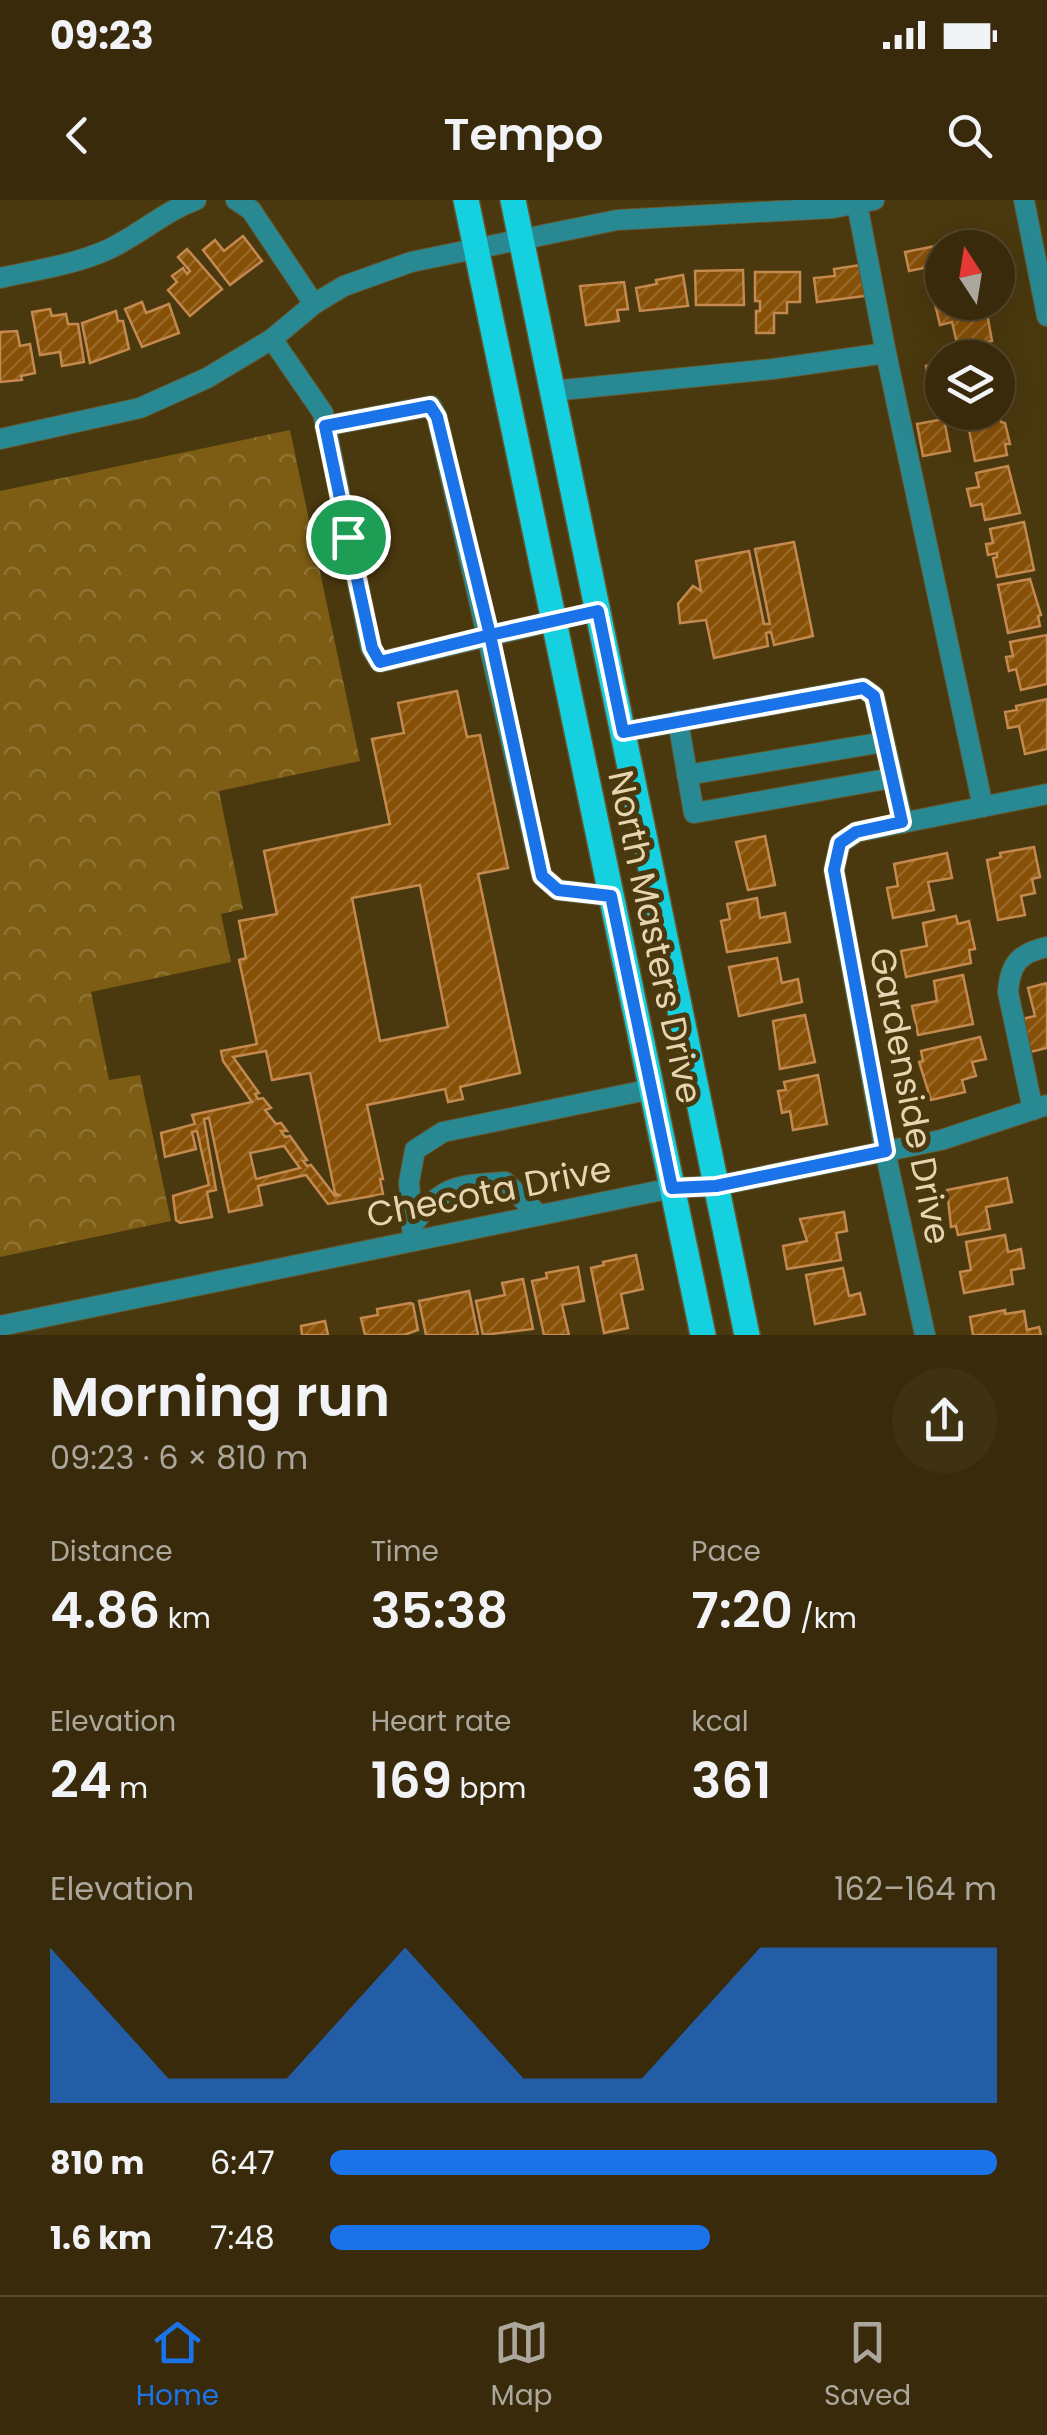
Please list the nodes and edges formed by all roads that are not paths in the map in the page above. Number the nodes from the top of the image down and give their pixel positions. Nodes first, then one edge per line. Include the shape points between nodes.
1 (196, 200) edge
2 (236, 200) edge
3 (466, 200) edge
4 (513, 200) edge
5 (1024, 200) edge
6 (866, 202) edge
7 (616, 210) edge
8 (521, 239) junction
9 (476, 250) junction
10 (0, 278) edge
11 (314, 304) junction
12 (1047, 316) edge
13 (272, 339) junction
14 (886, 354) junction
15 (552, 391) junction
16 (325, 426) junction
17 (0, 439) edge
18 (598, 611) junction
19 (554, 620) junction
20 (490, 635) junction
21 (678, 721) junction
22 (623, 732) junction
23 (884, 742) junction
24 (687, 775) junction
25 (892, 778) junction
26 (1047, 794) edge
27 (982, 806) junction
28 (902, 822) junction
29 (611, 896) junction
30 (1047, 946) edge
31 (652, 1089) junction
32 (1040, 1107) edge
33 (886, 1151) junction
34 (716, 1186) junction
35 (672, 1188) junction
36 (539, 1215) junction
37 (412, 1233) junction
38 (0, 1326) edge
39 (703, 1335) edge
40 (747, 1335) edge
41 (925, 1335) edge

1 - 10 street via 110,249
2 - 11 street via 251,210
3 - 9 main road, North Masters Drive
4 - 8 main road, North Masters Drive
5 - 12 street
6 - 7 street
6 - 14 street
7 - 8 street
8 - 9 street
8 - 15 main road, North Masters Drive
9 - 11 street via 411,262
9 - 19 main road, North Masters Drive
11 - 13 street
13 - 16 street
13 - 17 street via 140,408
14 - 15 street
14 - 27 street
15 - 18 main road, North Masters Drive
16 - 20 street via 430,406
16 - 20 street via 380,662
18 - 19 main road
18 - 22 main road, North Masters Drive
19 - 20 street
19 - 29 main road, North Masters Drive
20 - 29 street via 542,876 558,890
21 - 22 street
21 - 23 street via 863,688 874,696
21 - 24 street
22 - 34 main road, North Masters Drive
23 - 24 street
23 - 25 street
24 - 25 street via 694,813
25 - 28 street
26 - 27 street
27 - 28 street
28 - 33 street, Gardenside Drive via 856,832 840,843 834,870
29 - 31 main road, North Masters Drive
30 - 32 street via 1020,958 1008,992
31 - 35 main road, North Masters Drive
31 - 37 street via 443,1132 416,1150 409,1182
32 - 33 street, Checota Drive
33 - 34 street, Checota Drive
33 - 41 street, Gardenside Drive
34 - 35 street, Checota Drive
34 - 40 main road, North Masters Drive
35 - 36 street, Checota Drive
35 - 39 main road, North Masters Drive
36 - 37 street, Checota Drive
36 - 37 street via 505,1182 466,1184 432,1199
37 - 38 street, Checota Drive

